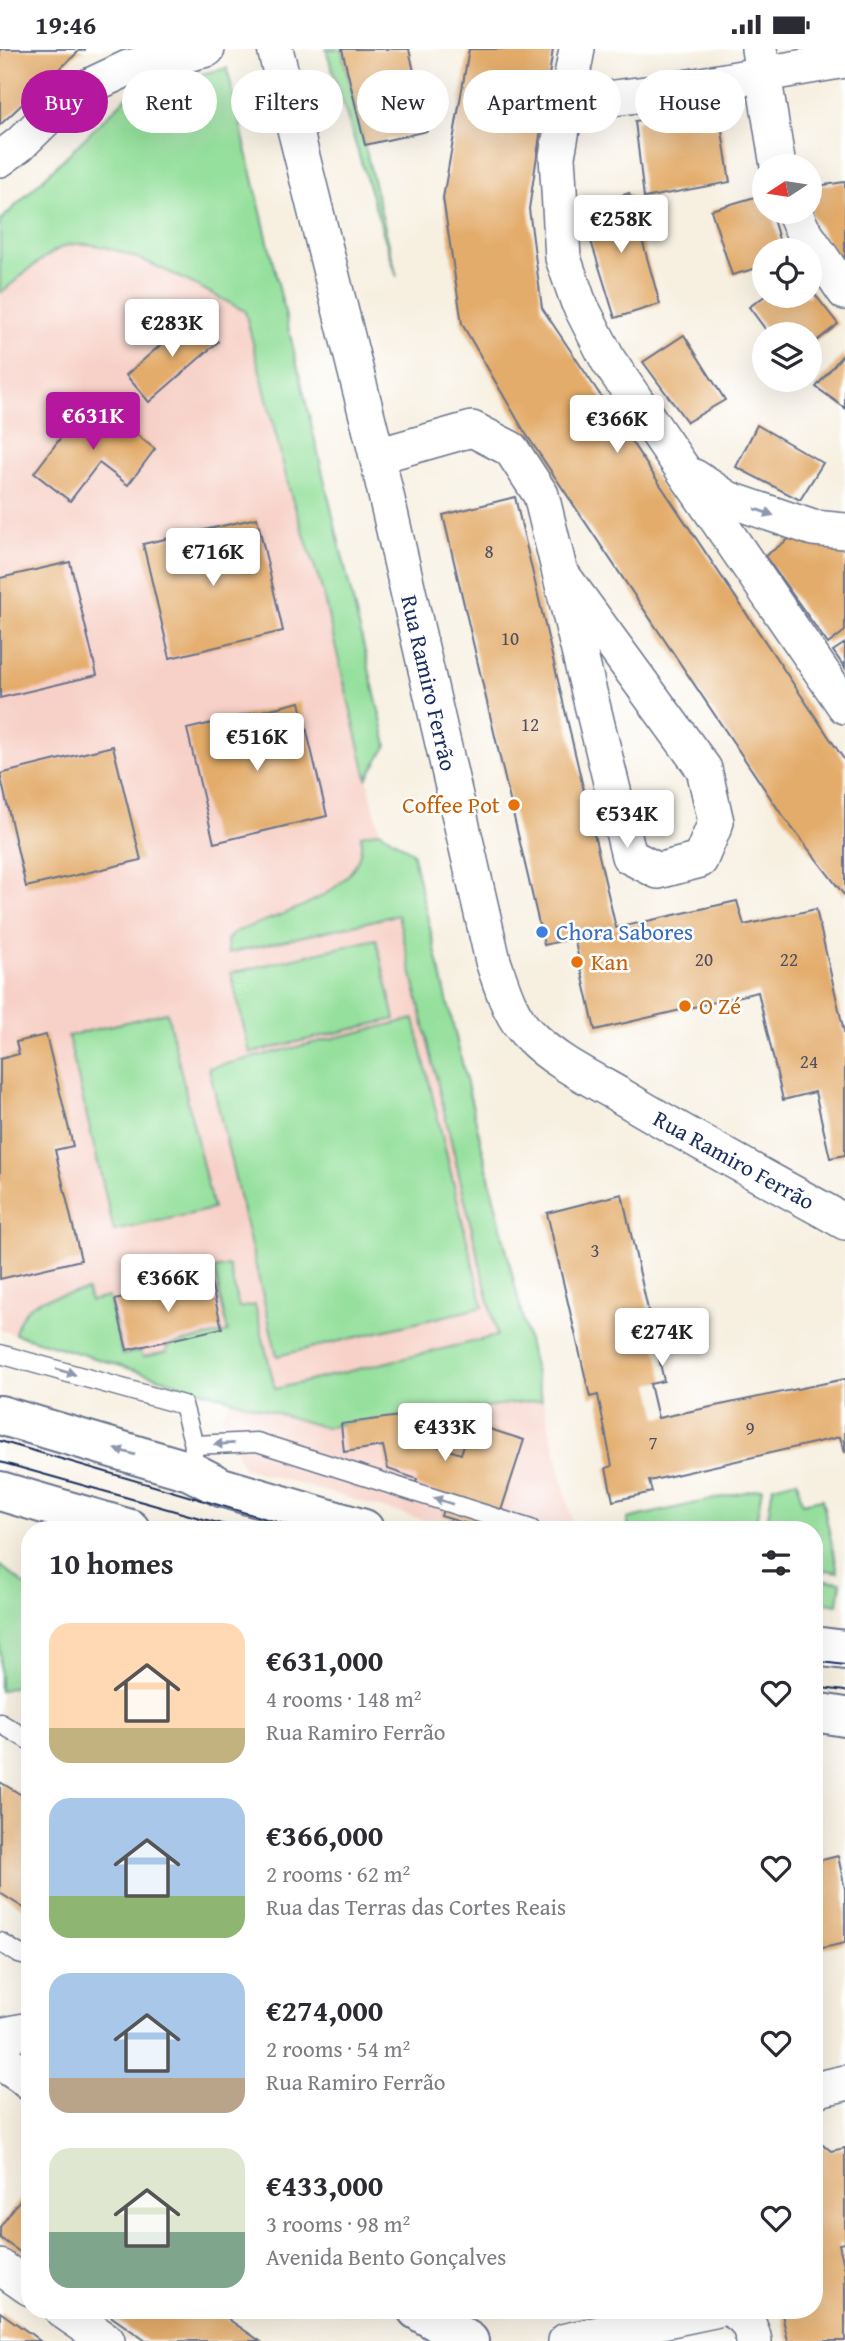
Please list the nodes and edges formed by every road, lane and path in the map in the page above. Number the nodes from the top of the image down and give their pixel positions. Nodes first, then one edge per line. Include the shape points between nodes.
1 (207, 49) edge
2 (275, 49) edge
3 (578, 49) edge
4 (845, 60) edge
5 (760, 62) edge
6 (574, 70) edge
7 (621, 97) edge
8 (561, 133) edge
9 (776, 154) edge
10 (0, 159) edge
11 (800, 224) edge
12 (845, 292) edge
13 (377, 456) junction
14 (683, 469) junction
15 (845, 531) edge
16 (560, 572) junction
17 (845, 706) edge
18 (845, 1222) edge
19 (0, 1354) edge
20 (0, 1415) edge
21 (192, 1458) junction
22 (0, 1491) edge
23 (103, 1521) edge
24 (337, 1521) edge
25 (506, 1521) edge
26 (823, 1647) edge
27 (845, 1650) edge
28 (0, 1723) edge
29 (21, 1736) edge
30 (0, 1942) edge
31 (21, 1955) edge
32 (21, 2032) edge
33 (0, 2036) edge
34 (845, 2083) edge
35 (823, 2088) edge
36 (0, 2267) edge
37 (21, 2281) edge
38 (75, 2319) edge
39 (432, 2319) edge
40 (671, 2319) edge
41 (745, 2319) edge
42 (107, 2341) edge
43 (469, 2341) edge
44 (566, 2341) edge
45 (754, 2341) edge

1 - 10 street via 128,68 95,82 64,102
2 - 13 street, Rua Ramiro Ferrão
3 - 6 street
4 - 5 street
5 - 7 street via 661,92
5 - 9 street
8 - 14 street via 557,156 563,258 578,301 608,361
11 - 12 street
13 - 16 street via 472,429 511,449 541,495
13 - 18 street, Rua Ramiro Ferrão via 493,961 515,1017 553,1055
14 -> 15 street via 728,499 813,529
14 - 17 street
16 - 16 street via 629,856 658,871 700,860 716,822 704,769
19 -> 21 lane via 183,1405
21 -> 20 main road
21 - 24 main road via 221,1487
25 -> 21 lane via 257,1442
22 - 23 main road
26 - 27 main road
28 - 29 lane
30 - 31 lane
32 - 33 street
34 - 35 street
36 - 37 street
38 - 42 street
39 - 43 main road
40 - 44 street
41 - 45 street

